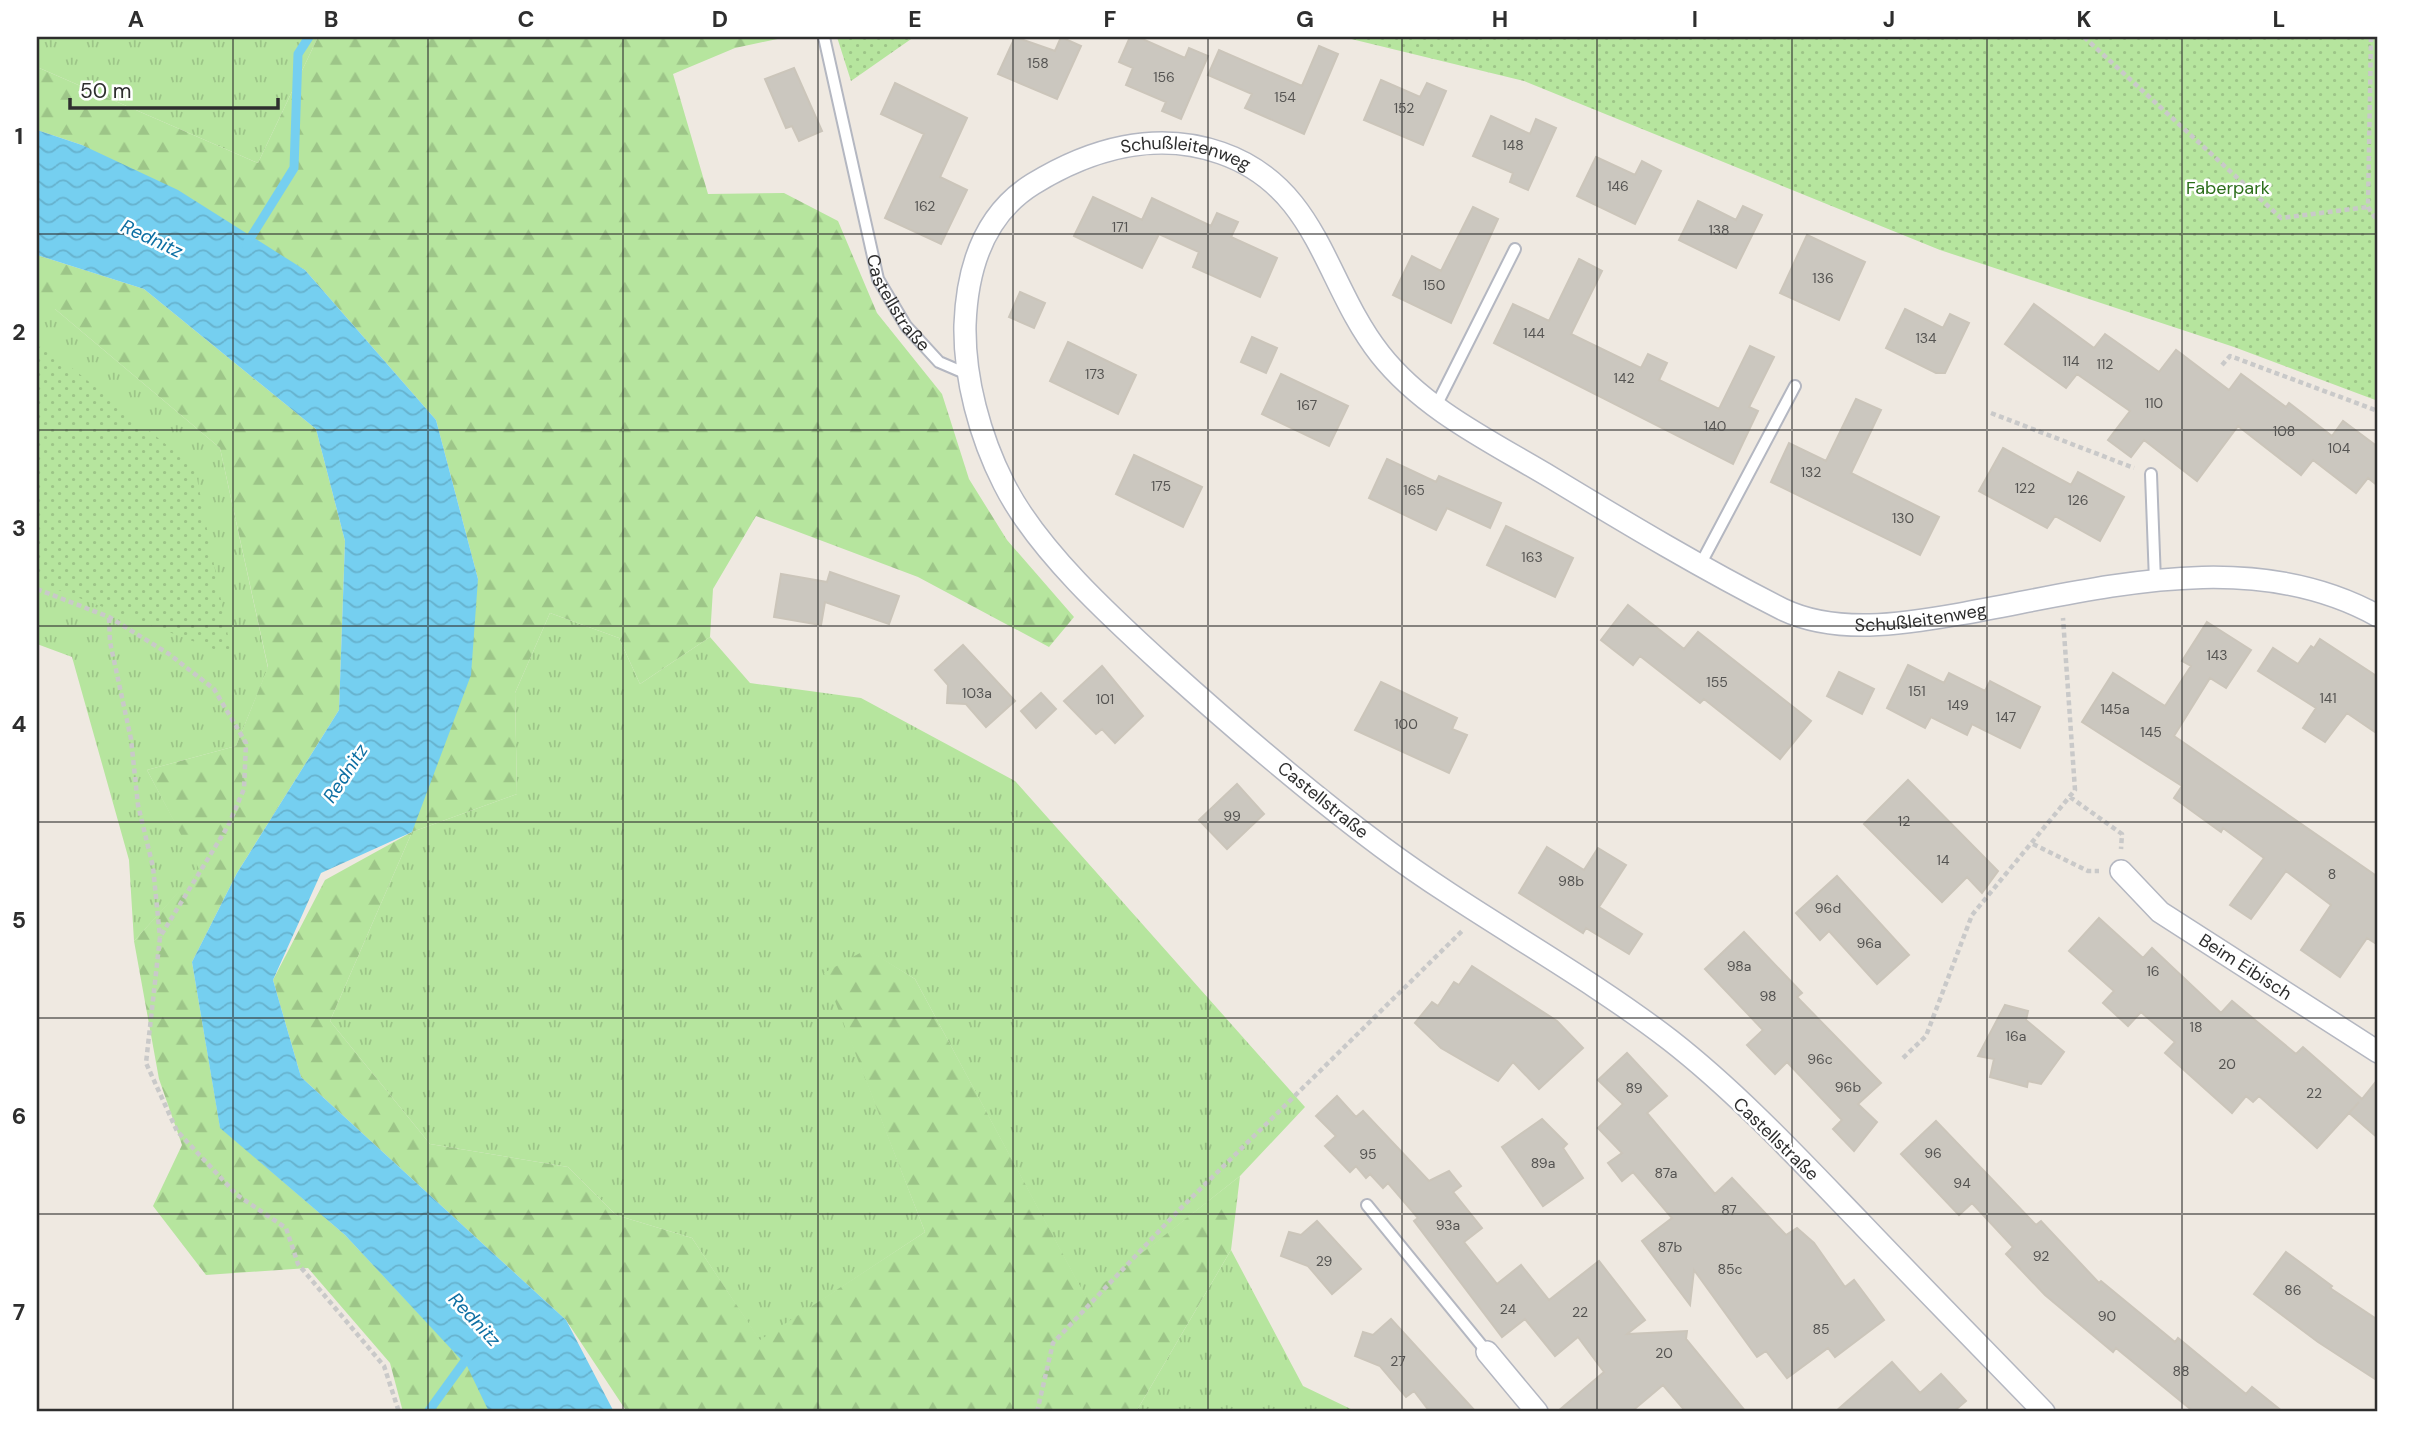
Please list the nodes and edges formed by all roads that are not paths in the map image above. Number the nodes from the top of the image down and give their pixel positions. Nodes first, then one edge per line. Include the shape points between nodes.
1 (824, 37) edge
2 (1514, 249) dead end
3 (967, 374) junction
4 (1795, 386) dead end
5 (1435, 408) junction
6 (2151, 474) road end
7 (1699, 567) junction
8 (2155, 581) junction
9 (2378, 616) edge
10 (2121, 871) road end
11 (2378, 1052) edge
12 (1367, 1205) dead end
13 (1487, 1352) joint
14 (1537, 1412) edge
15 (2043, 1412) edge

1 - 3 lane, Castellstraße via 878,279 906,326 930,353
2 - 5 lane
3 - 5 street, Schußleitenweg via 965,336 972,265 984,235 1010,199 1041,179 1119,146 1170,141 1238,159 1279,187 1322,246 1356,318 1382,356
3 - 15 street, Castellstraße via 1007,490 1064,565 1110,614 1227,722 1383,848 1674,1043 1794,1154
4 - 7 lane
5 - 7 street, Schußleitenweg
6 - 8 lane
7 - 8 street, Schußleitenweg via 1795,615 1843,625 1909,623
8 - 9 street, Schußleitenweg via 2218,575 2263,579 2309,588
10 - 11 street, Beim Eibisch via 2160,912
12 - 13 lane
13 - 14 street

